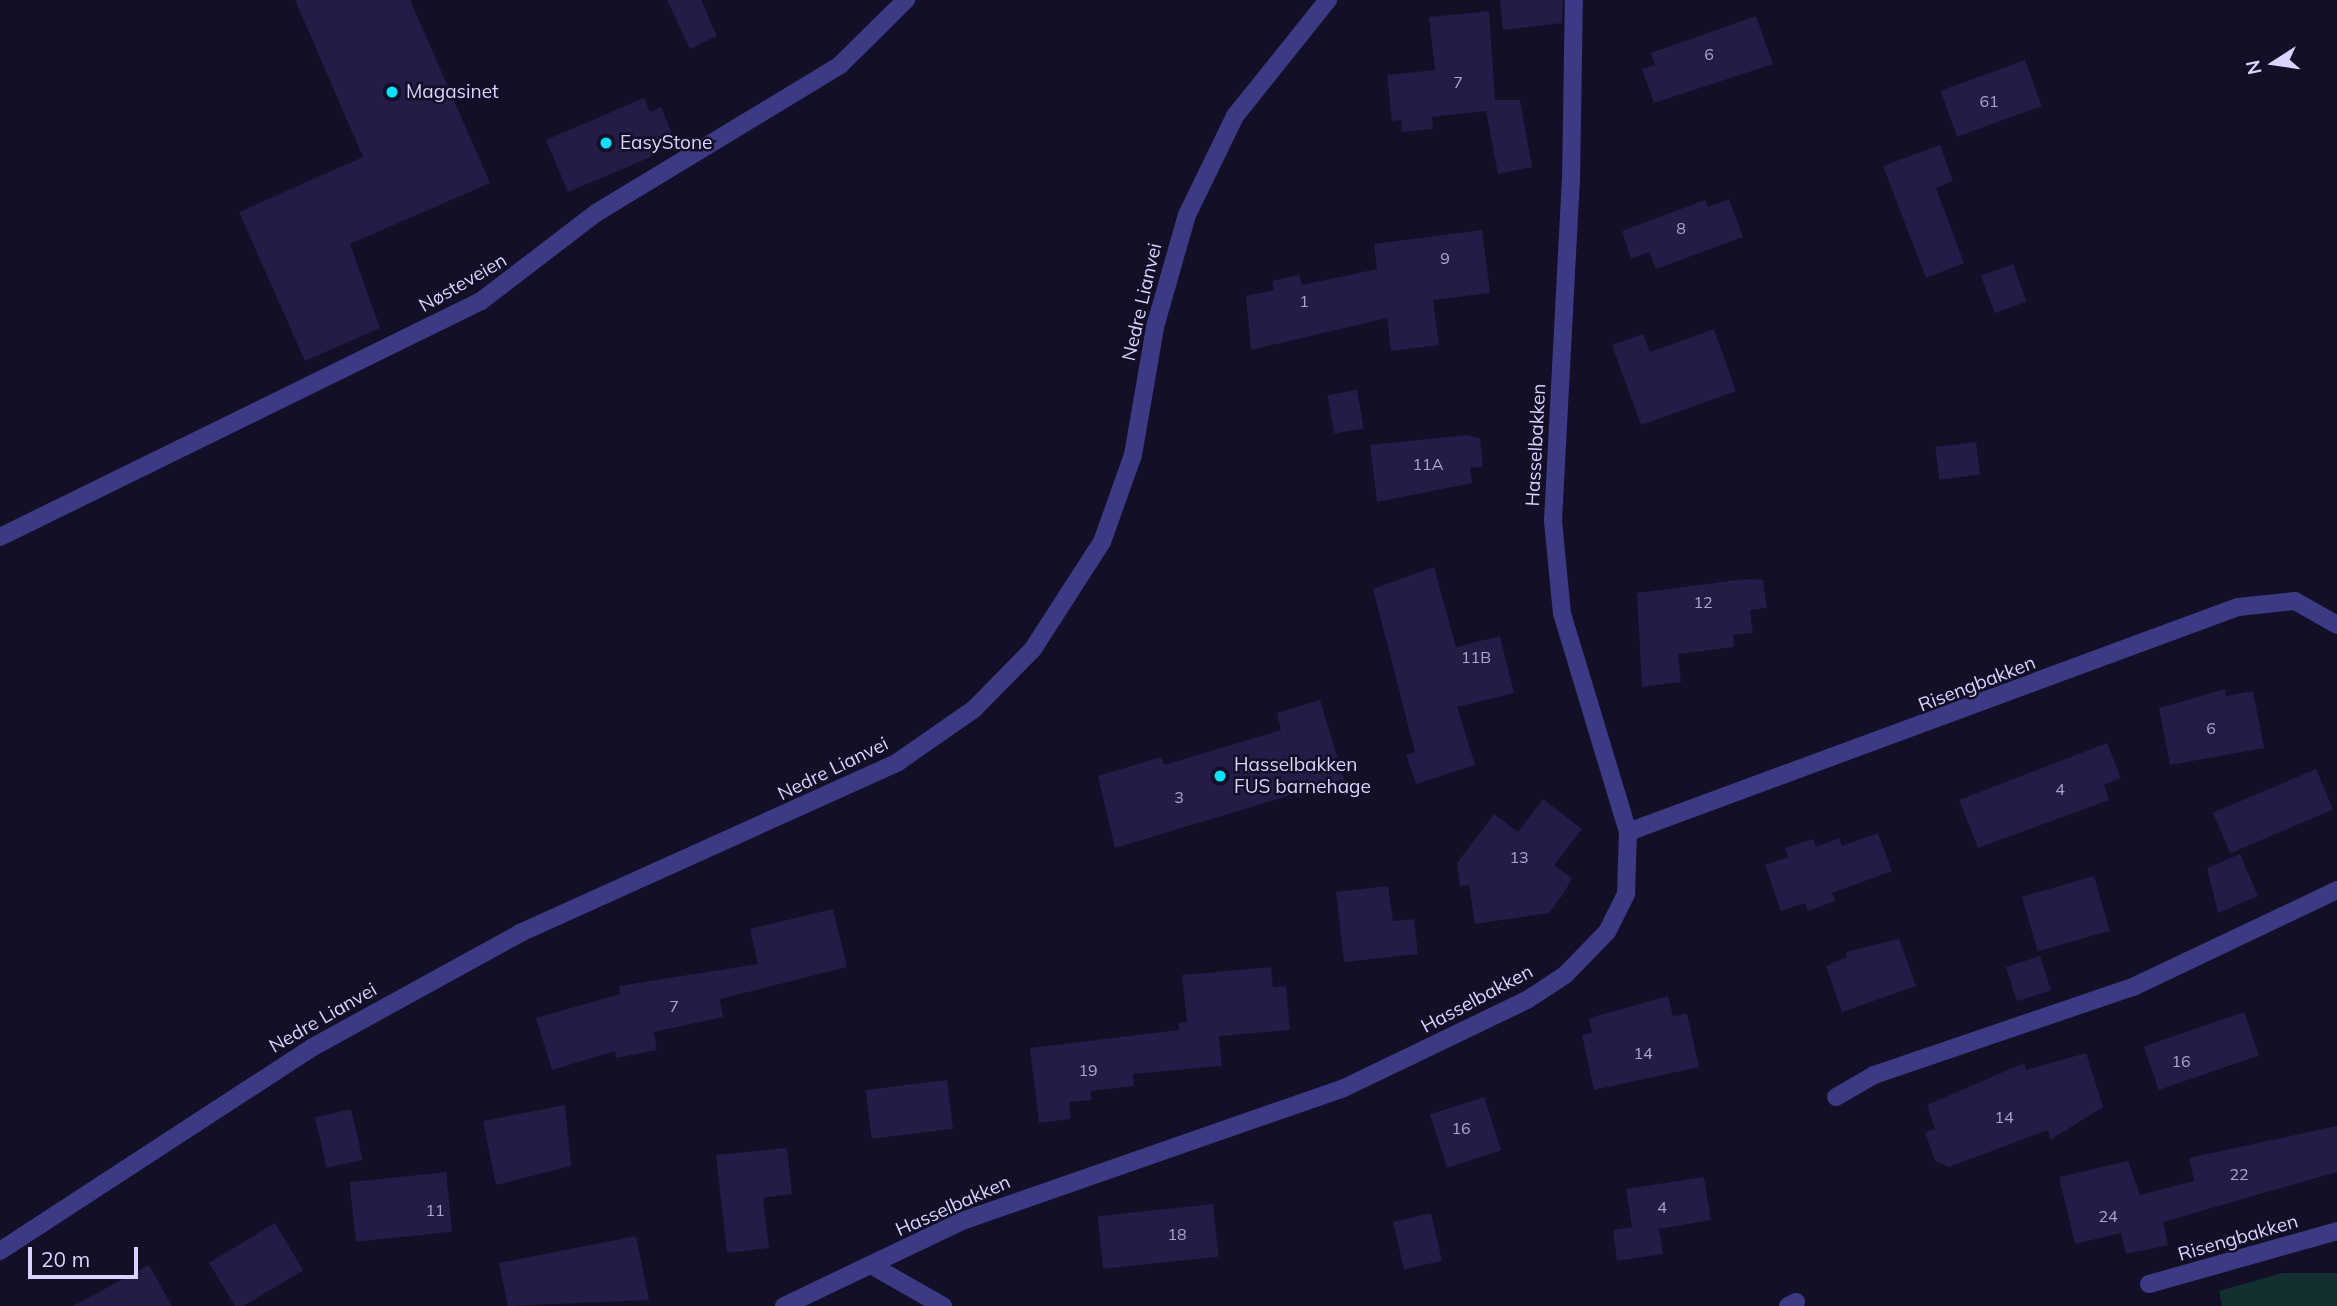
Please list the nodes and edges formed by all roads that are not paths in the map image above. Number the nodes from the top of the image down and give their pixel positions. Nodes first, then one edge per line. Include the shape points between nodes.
1 (906, 0) edge
2 (1328, 0) edge
3 (1573, 0) edge
4 (0, 537) edge
5 (2337, 625) edge
6 (1628, 832) junction
7 (2337, 890) edge
8 (1836, 1097) dead end
9 (2337, 1231) edge
10 (0, 1251) edge
11 (872, 1265) junction
12 (2149, 1284) dead end
13 (784, 1306) edge
14 (943, 1306) edge

1 - 4 street, Nøsteveien via 840,65 596,213 481,301
2 - 10 street, Nedre Lianvei via 1235,116 1187,215 1155,327 1133,455 1102,542 1033,649 974,709 898,762 520,933 358,1022 234,1094
3 - 6 street, Hasselbakken via 1555,575
5 - 6 street, Risengbakken via 2295,601 2238,607
6 - 11 street, Hasselbakken via 1626,894 1607,932 1566,975 1527,1000 1344,1088 966,1219
7 - 8 street via 2155,978 1874,1075
9 - 12 street, Risengbakken
11 - 13 street, Hasselbakken
11 - 14 street

